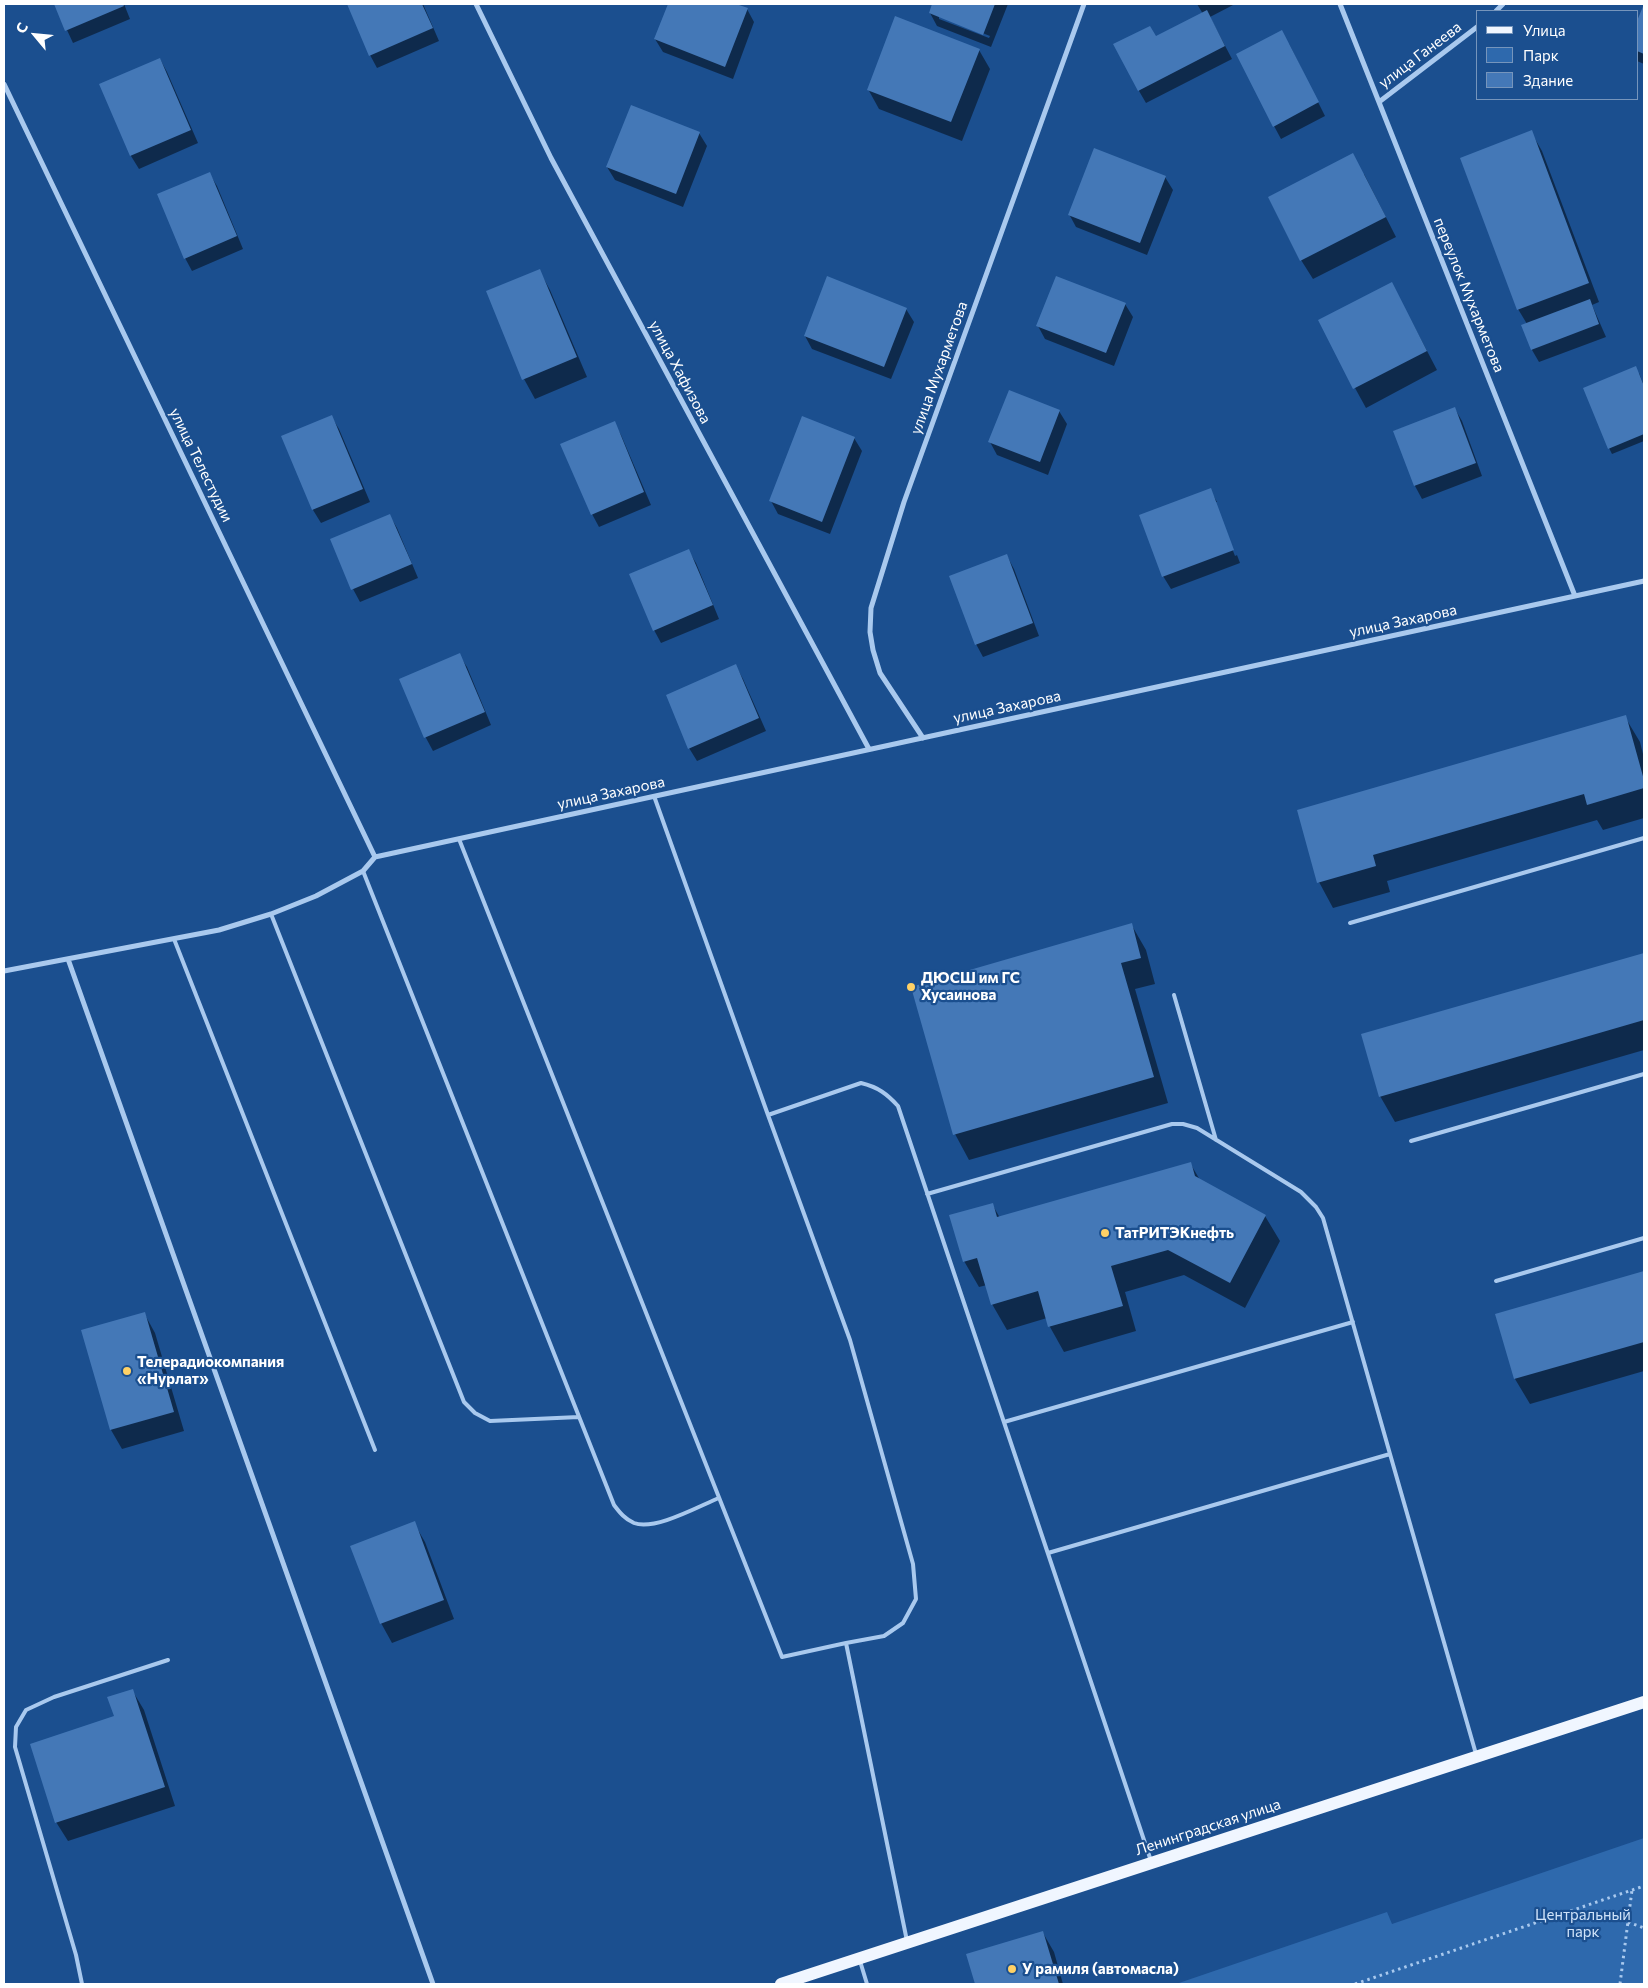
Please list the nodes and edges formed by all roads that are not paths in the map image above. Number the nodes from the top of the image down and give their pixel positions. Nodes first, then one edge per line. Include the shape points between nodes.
1 (476, 4) edge
2 (1084, 4) edge
3 (1340, 4) edge
4 (1476, 29) edge
5 (4, 84) edge
6 (1379, 102) junction
7 (1644, 581) edge
8 (1575, 596) junction
9 (923, 738) junction
10 (869, 749) junction
11 (654, 796) junction
12 (1644, 838) edge
13 (459, 839) junction
14 (375, 857) junction
15 (363, 871) junction
16 (271, 914) junction
17 (1350, 923) dead end
18 (174, 939) junction
19 (68, 959) junction
20 (4, 971) edge
21 (1174, 995) dead end
22 (1644, 1074) edge
23 (768, 1115) junction
24 (1216, 1140) junction
25 (1411, 1141) dead end
26 (927, 1194) junction
27 (1644, 1238) edge
28 (1496, 1281) dead end
29 (1352, 1322) junction
30 (579, 1417) junction
31 (1004, 1422) junction
32 (376, 1450) dead end
33 (1390, 1454) junction
34 (719, 1498) junction
35 (1048, 1553) junction
36 (846, 1643) junction
37 (168, 1660) dead end
38 (1644, 1702) edge
39 (1477, 1756) junction
40 (1152, 1863) junction
41 (907, 1943) junction
42 (859, 1959) junction
43 (82, 1984) edge
44 (432, 1984) edge
45 (781, 1984) edge
46 (867, 1984) edge

1 - 10 street, улица Хафизова via 551,158
2 - 9 street, улица Мухарметова via 904,502 871,608 870,632 880,673
3 - 6 street, переулок Мухарметова
4 - 6 street, улица Ганеева
5 - 14 street, улица Телестудии
6 - 8 street, переулок Мухарметова
7 - 8 street, улица Захарова
8 - 9 street, улица Захарова
9 - 10 street, улица Захарова
10 - 11 street, улица Захарова
11 - 13 street, улица Захарова
11 - 23 lane
12 - 17 lane
13 - 14 street, улица Захарова
13 - 34 lane
14 - 15 street
15 - 16 street via 316,896
15 - 30 lane
16 - 18 street via 220,930
16 - 30 lane via 464,1402 475,1414 490,1421
18 - 19 street
18 - 32 lane
19 - 20 street
19 - 44 street
21 - 24 lane
22 - 25 lane
23 - 26 lane via 861,1083 874,1086 898,1106
23 - 36 lane via 850,1340 913,1564 916,1599 903,1623 884,1636
24 - 26 lane via 1197,1128 1172,1124
24 - 29 lane via 1301,1192 1316,1207 1323,1218
26 - 31 lane
27 - 28 lane
29 - 31 lane
29 - 33 lane
30 - 34 lane via 614,1505 623,1517 636,1524 651,1525
31 - 35 lane
33 - 35 lane
33 - 39 lane
34 - 36 lane via 782,1657
35 - 40 lane
36 - 41 lane
37 - 43 lane via 54,1697 26,1710 16,1726 15,1747
38 - 39 main road, Ленинградская улица
39 - 40 main road, Ленинградская улица
40 - 41 main road, Ленинградская улица
41 - 42 main road, Ленинградская улица
42 - 45 main road, Ленинградская улица
42 - 46 lane

